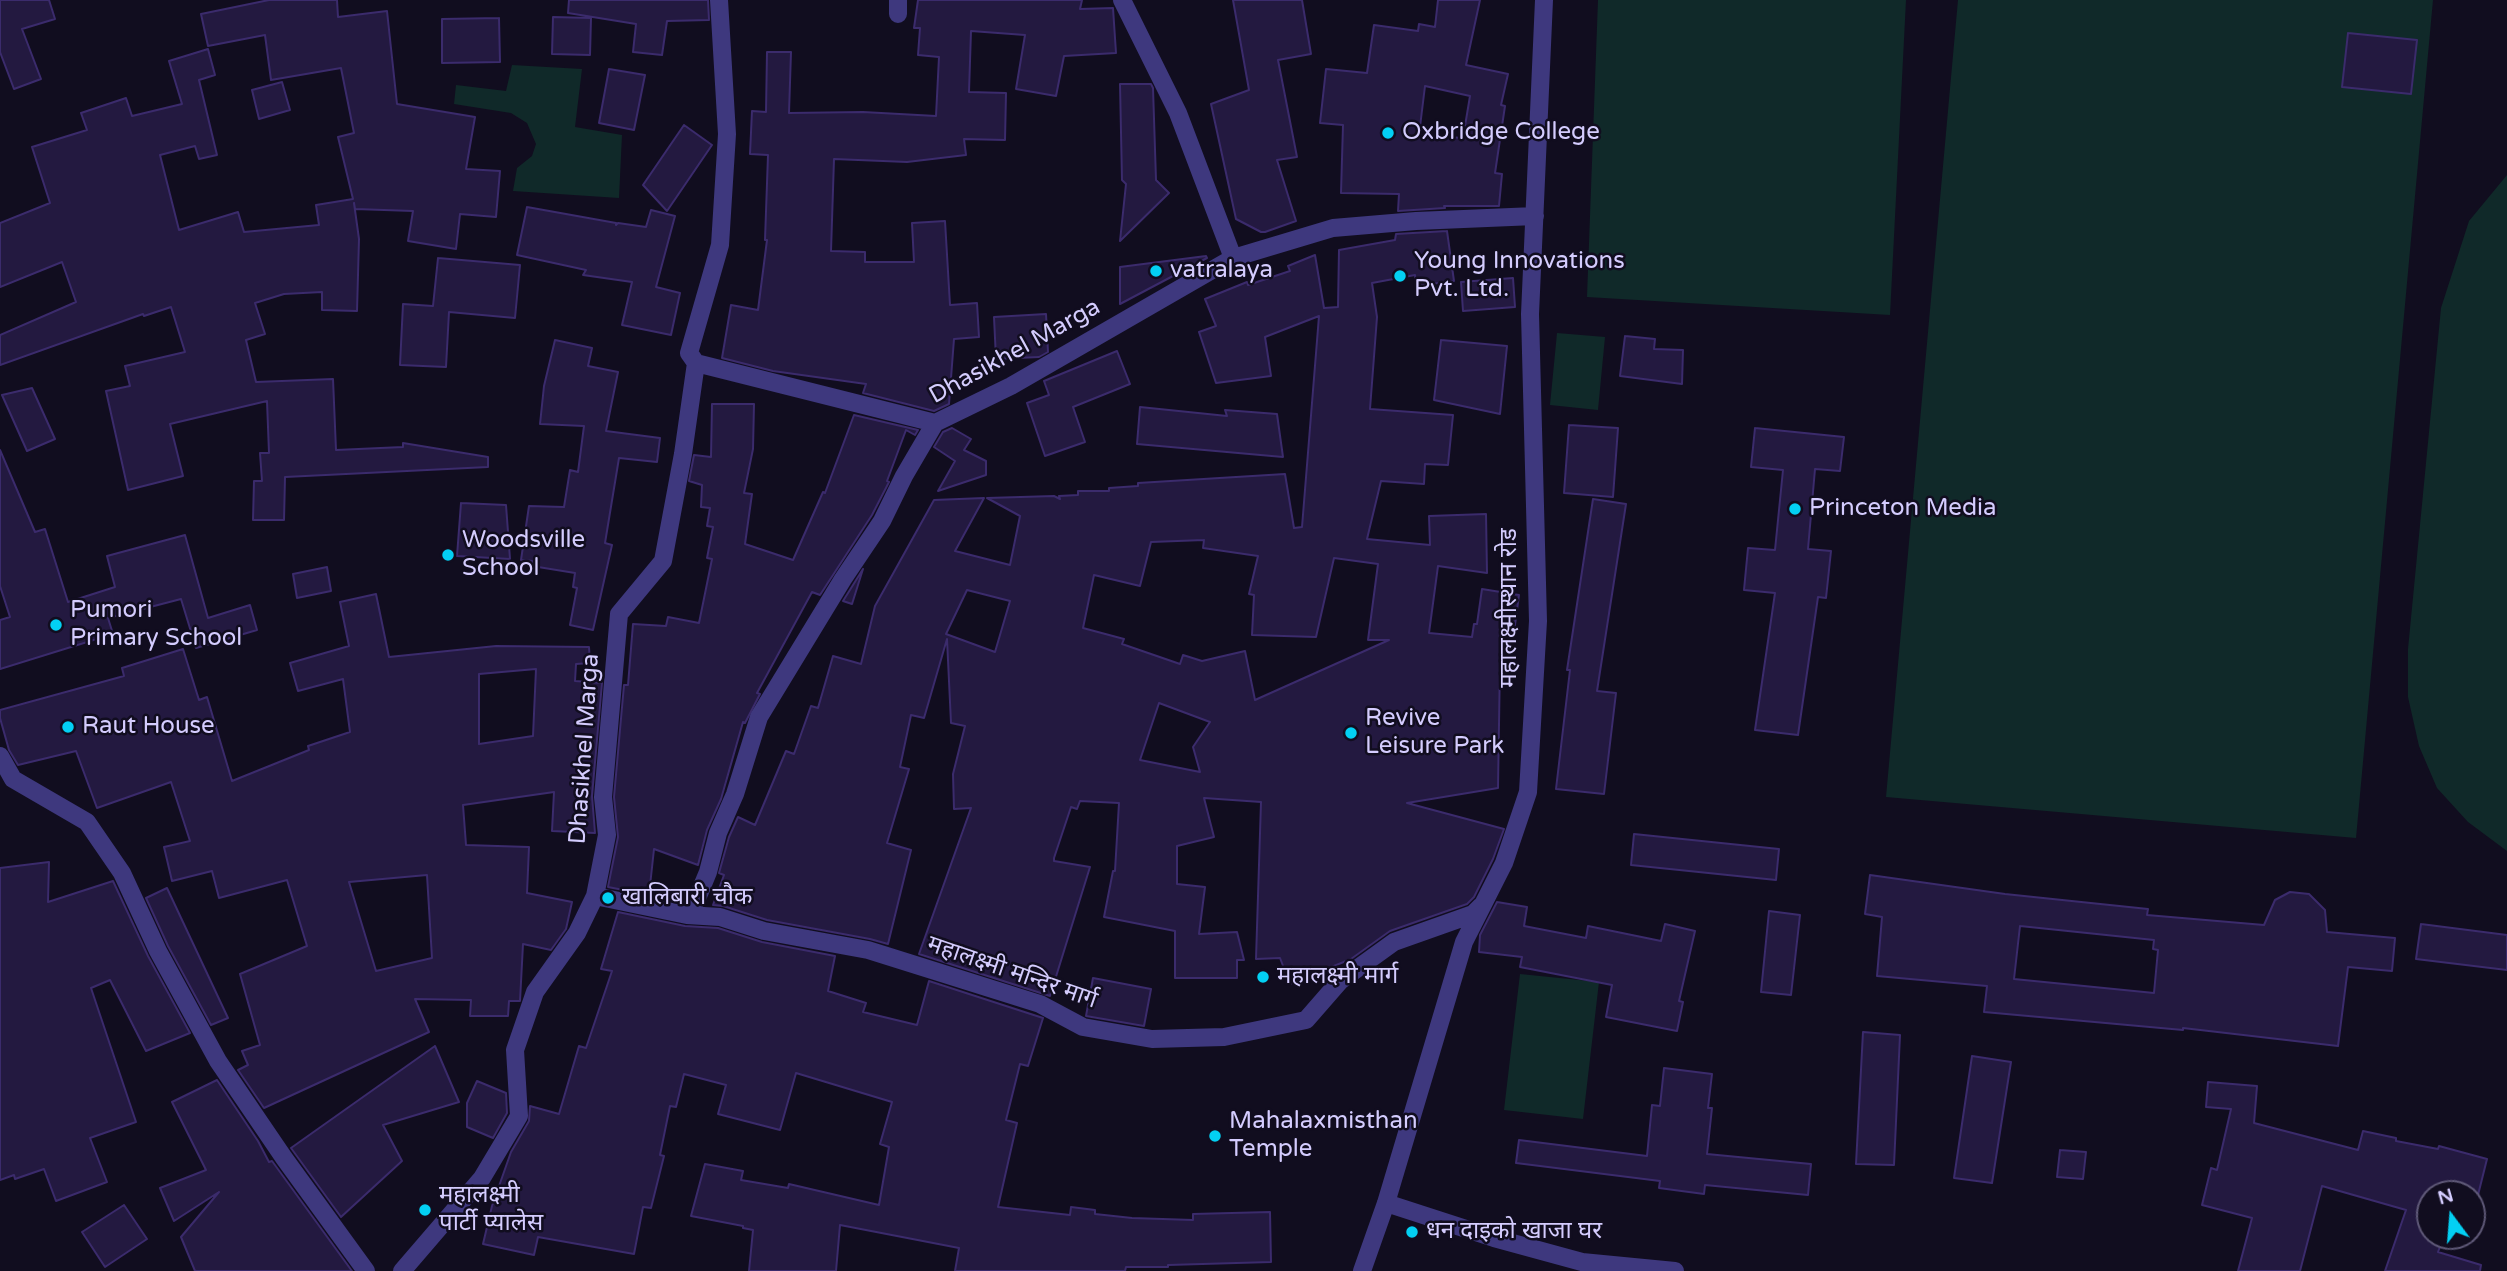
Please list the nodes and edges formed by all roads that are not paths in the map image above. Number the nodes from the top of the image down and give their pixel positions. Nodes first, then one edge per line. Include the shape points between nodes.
1 (719, 0) edge
2 (1122, 0) edge
3 (1544, 0) edge
4 (1535, 215) junction
5 (1233, 258) junction
6 (696, 363) junction
7 (935, 423) junction
8 (0, 756) edge
9 (1489, 895) junction
10 (595, 896) junction
11 (687, 915) junction
12 (1386, 1203) junction
13 (1582, 1266) edge
14 (366, 1271) edge
15 (402, 1271) edge
16 (1362, 1271) edge
17 (1675, 1271) edge

1 - 6 street, Dhasikhel Marga via 727,134 720,245 689,353
2 - 5 street via 1178,113
3 - 4 street, महालक्ष्मीस्थान रोड
4 - 5 street, Dhasikhel Marga via 1334,228
4 - 9 street, महालक्ष्मीस्थान रोड via 1530,314 1538,621 1535,691 1528,792
5 - 7 street, Dhasikhel Marga via 1011,387
6 - 7 street
6 - 10 street, Dhasikhel Marga via 663,561 619,614 603,797 607,835
7 - 11 street, Dhasikhel Marga via 882,521 759,717 708,872
8 - 14 street via 13,779 87,822 122,873 218,1061
9 - 11 street, महालक्ष्मी मन्दिर मार्ग via 1473,914 1394,942 1340,981 1306,1020 1224,1037 1152,1039 1083,1027 1040,1004 868,950 764,931 720,917
9 - 12 street, महालक्ष्मीस्थान रोड via 1464,942
10 - 11 street
10 - 15 street, Dhasikhel Marga via 577,933 535,992 515,1050 519,1116 482,1178
12 - 13 street
12 - 16 street, महालक्ष्मीस्थान रोड
13 - 17 street

